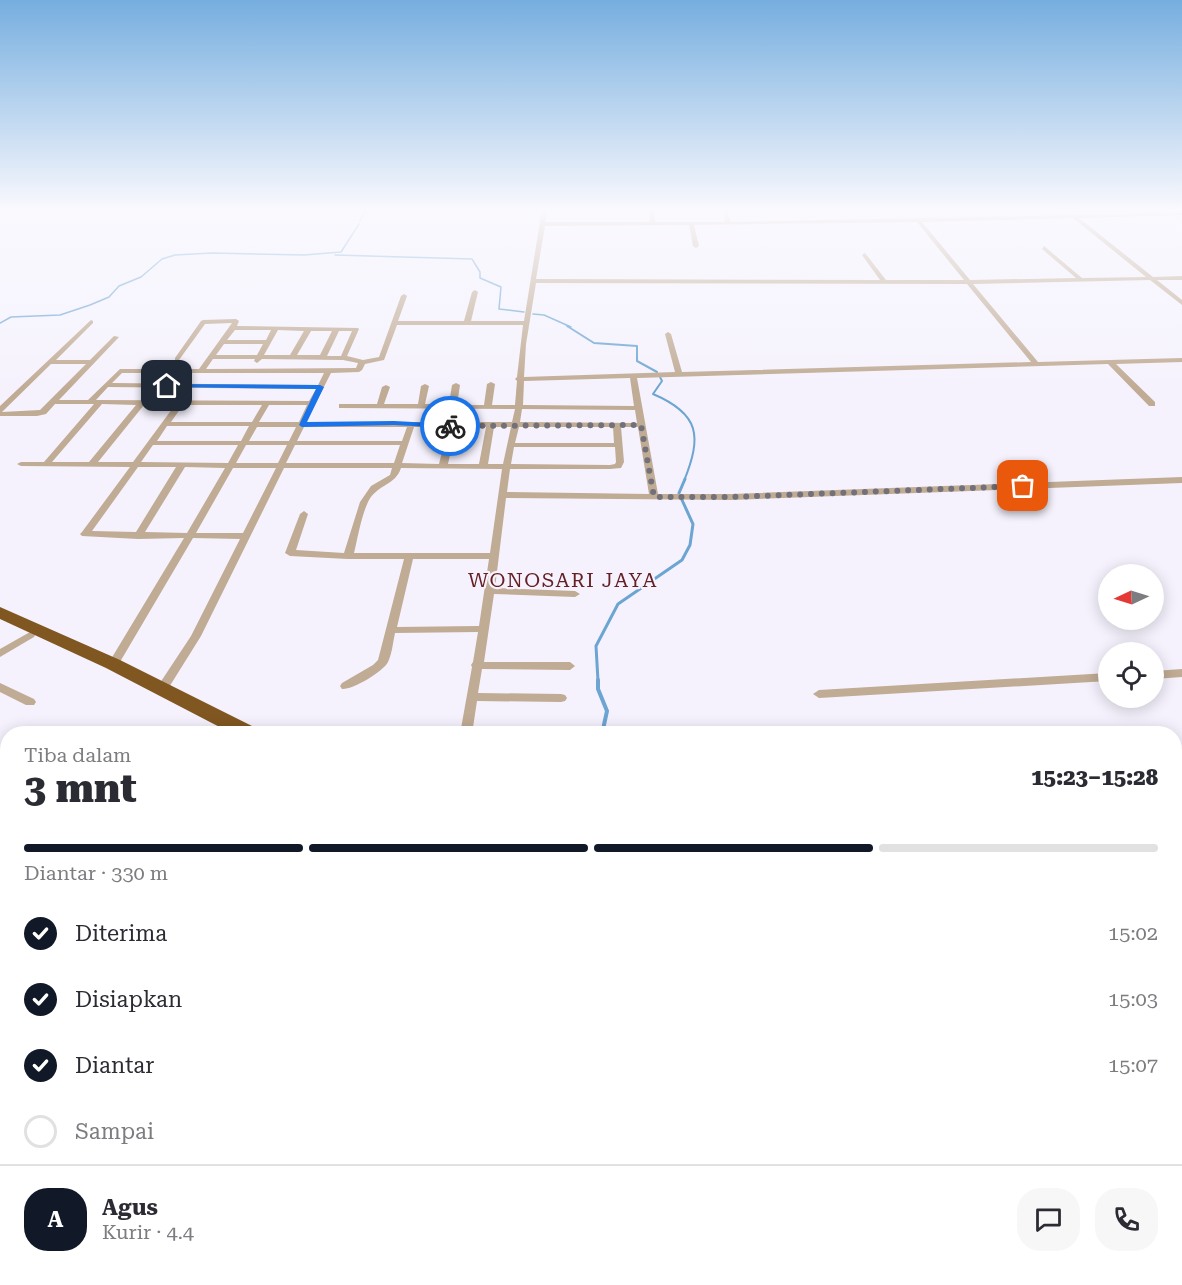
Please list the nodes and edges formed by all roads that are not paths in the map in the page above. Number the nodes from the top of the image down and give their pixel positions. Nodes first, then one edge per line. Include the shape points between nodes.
1 (536, 269) edge
2 (875, 269) edge
3 (959, 269) edge
4 (1068, 269) edge
5 (1139, 269) edge
6 (1150, 278) junction
7 (1182, 278) edge
8 (1080, 279) junction
9 (534, 281) junction
10 (884, 282) junction
11 (970, 282) junction
12 (475, 292) dead end
13 (404, 296) dead end
14 (1182, 303) edge
15 (91, 322) dead end
16 (395, 322) junction
17 (466, 323) junction
18 (526, 323) junction
19 (233, 328) junction
20 (276, 328) junction
21 (309, 328) junction
22 (337, 328) junction
23 (668, 334) dead end
24 (116, 337) dead end
25 (222, 342) junction
26 (268, 342) junction
27 (211, 357) junction
28 (260, 357) junction
29 (292, 357) junction
30 (322, 358) junction
31 (344, 358) junction
32 (177, 359) dead end
33 (1182, 360) edge
34 (50, 362) junction
35 (92, 362) junction
36 (362, 362) junction
37 (1110, 362) junction
38 (1035, 363) junction
39 (203, 371) junction
40 (250, 371) junction
41 (329, 371) junction
42 (679, 375) junction
43 (633, 377) junction
44 (519, 379) junction
45 (490, 384) dead end
46 (106, 385) junction
47 (456, 385) dead end
48 (190, 386) junction
49 (254, 386) junction
50 (425, 386) dead end
51 (320, 387) junction
52 (386, 387) dead end
53 (91, 401) junction
54 (101, 401) junction
55 (53, 402) junction
56 (142, 402) junction
57 (179, 402) junction
58 (245, 402) junction
59 (267, 402) junction
60 (312, 403) junction
61 (1152, 404) dead end
62 (342, 406) dead end
63 (381, 406) junction
64 (423, 406) junction
65 (453, 406) junction
66 (488, 406) junction
67 (519, 408) junction
68 (638, 408) junction
69 (0, 412) edge
70 (164, 424) junction
71 (254, 424) junction
72 (302, 425) junction
73 (415, 425) junction
74 (617, 425) junction
75 (641, 425) junction
76 (452, 426) junction
77 (490, 426) junction
78 (514, 426) junction
79 (405, 443) junction
80 (152, 444) junction
81 (242, 444) junction
82 (291, 445) junction
83 (510, 445) junction
84 (618, 445) junction
85 (21, 464) dead end
86 (46, 464) junction
87 (92, 464) junction
88 (136, 465) junction
89 (182, 465) junction
90 (231, 465) junction
91 (397, 466) junction
92 (443, 466) junction
93 (280, 467) junction
94 (483, 467) junction
95 (506, 467) junction
96 (1182, 480) edge
97 (502, 495) junction
98 (654, 497) junction
99 (304, 514) dead end
100 (138, 536) junction
101 (190, 536) junction
102 (245, 536) junction
103 (348, 556) junction
104 (409, 556) junction
105 (494, 556) junction
106 (490, 591) junction
107 (575, 594) dead end
108 (0, 612) edge
109 (0, 622) edge
110 (482, 629) junction
111 (391, 630) junction
112 (30, 635) junction
113 (0, 654) edge
114 (113, 664) junction
115 (476, 665) junction
116 (570, 666) dead end
117 (1182, 673) edge
118 (1164, 674) edge
119 (1098, 678) edge
120 (346, 686) dead end
121 (0, 687) edge
122 (162, 689) junction
123 (819, 694) dead end
124 (472, 697) junction
125 (561, 698) dead end
126 (30, 702) dead end
127 (212, 726) edge
128 (235, 726) edge
129 (467, 726) edge

1 - 9 street
2 - 10 street
3 - 11 street
4 - 8 street
5 - 6 street
6 - 7 street
6 - 8 street
6 - 14 street
8 - 11 street
9 - 10 street
9 - 18 street
10 - 11 street
11 - 38 street
12 - 17 street
13 - 16 street
15 - 34 street
16 - 17 street
16 - 36 street via 382,358
17 - 18 street
18 - 44 street
19 - 20 street
19 - 25 street
19 - 32 street via 236,321 203,322
20 - 21 street
20 - 26 street
21 - 22 street
21 - 29 street
22 - 30 street
22 - 31 street via 356,329
23 - 42 street
24 - 35 street
25 - 26 street
25 - 27 street
26 - 28 street
27 - 28 street
27 - 39 street
28 - 29 street
28 - 40 street
29 - 30 street
30 - 31 street
31 - 36 street
33 - 37 street
34 - 35 street
34 - 69 street
35 - 55 street
36 - 41 street via 356,372
37 - 38 street
37 - 61 street
38 - 42 street
39 - 40 street
39 - 46 street via 120,371
39 - 48 street
40 - 41 street
41 - 51 street
42 - 43 street
43 - 44 street
43 - 68 street
44 - 67 street
45 - 66 street
46 - 48 street
46 - 53 street
47 - 65 street
48 - 49 street
48 - 57 street
49 - 51 street
49 - 58 street
50 - 64 street
51 - 60 street
52 - 63 street
53 - 54 street
53 - 55 street
54 - 56 street
54 - 86 street
55 - 69 street via 40,413
56 - 57 street
56 - 87 street
57 - 58 street
57 - 70 street
58 - 59 street
59 - 60 street
59 - 71 street
60 - 72 street
62 - 63 street
63 - 64 street
64 - 65 street
64 - 73 street
65 - 66 street
66 - 67 street
67 - 68 street
67 - 78 street
68 - 75 street
70 - 71 street
70 - 80 street
71 - 72 street
71 - 81 street
72 - 73 street
72 - 82 street
73 - 76 street
73 - 79 street
74 - 75 street
74 - 78 street
74 - 84 street
75 - 98 street
76 - 77 street
76 - 92 street
77 - 78 street
77 - 94 street
78 - 83 street
79 - 82 street
79 - 91 street
80 - 81 street
80 - 88 street
81 - 82 street
81 - 90 street
82 - 93 street
83 - 84 street
83 - 95 street
84 - 95 street via 618,466
85 - 86 street
86 - 87 street
87 - 88 street
88 - 89 street
88 - 100 street via 86,534
89 - 90 street
89 - 100 street
90 - 93 street
90 - 101 street
91 - 92 street
91 - 93 street
91 - 103 street via 394,476 374,488 364,502
92 - 94 street
93 - 102 street
94 - 95 street
95 - 97 street
96 - 98 street
97 - 98 street
97 - 105 street
99 - 103 street via 290,553
100 - 101 street
101 - 102 street
101 - 114 street
102 - 122 street via 196,636
103 - 104 street
104 - 105 street
104 - 111 street
105 - 106 street
106 - 107 street
106 - 110 street
108 - 114 highway
109 - 112 highway
110 - 111 street
110 - 115 street
111 - 120 street via 383,661
112 - 113 street
112 - 127 highway
114 - 122 highway
115 - 116 street
115 - 124 street
117 - 118 street
119 - 123 street
121 - 126 street
122 - 128 highway
124 - 125 street
124 - 129 street

